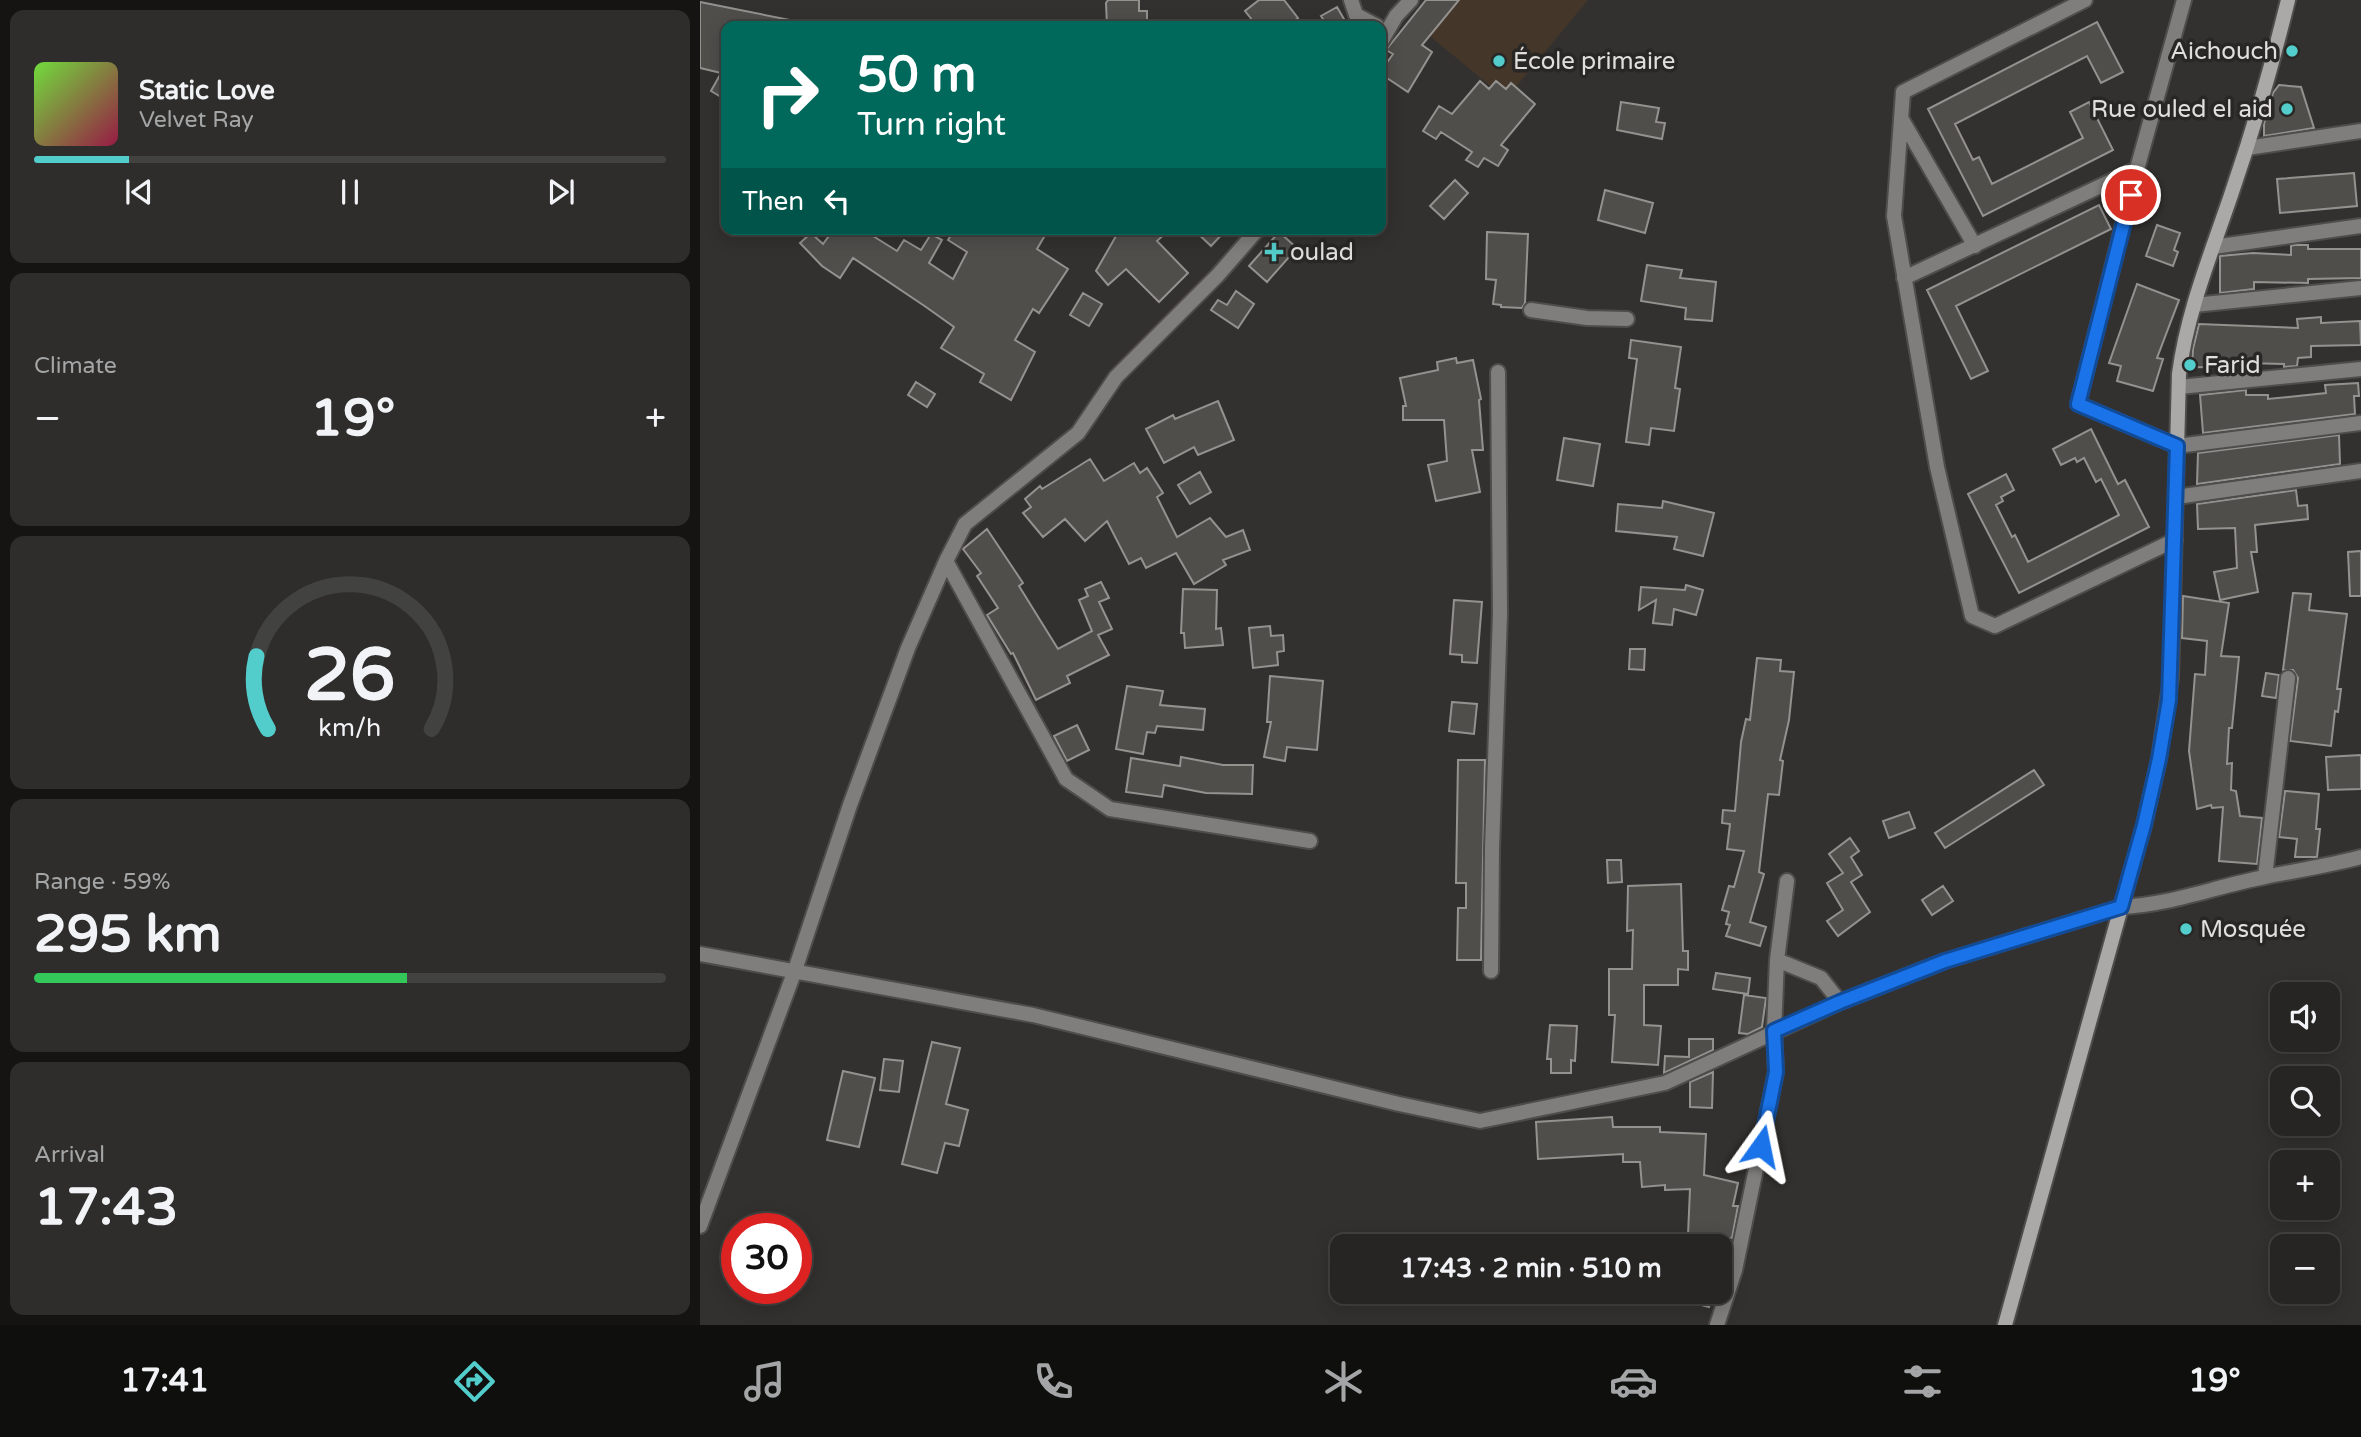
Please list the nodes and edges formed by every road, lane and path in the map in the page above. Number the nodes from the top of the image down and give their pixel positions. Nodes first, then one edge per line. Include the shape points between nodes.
1 (1351, 0) edge
2 (1411, 0) edge
3 (2085, 0) edge
4 (2184, 0) edge
5 (2287, 0) edge
6 (1365, 21) edge
7 (1386, 27) edge
8 (1901, 118) junction
9 (2361, 131) edge
10 (2247, 148) junction
11 (2137, 169) junction
12 (2361, 226) edge
13 (1253, 235) edge
14 (1975, 246) junction
15 (2213, 247) junction
16 (1904, 278) junction
17 (2361, 288) edge
18 (2194, 305) junction
19 (1531, 310) dead end
20 (1627, 319) dead end
21 (2361, 369) edge
22 (1498, 372) dead end
23 (2179, 387) junction
24 (2361, 423) edge
25 (2177, 446) junction
26 (2361, 471) edge
27 (2176, 497) junction
28 (2175, 540) junction
29 (946, 561) junction
30 (2288, 678) dead end
31 (1310, 841) dead end
32 (2361, 857) edge
33 (2265, 877) junction
34 (1787, 881) dead end
35 (2121, 907) junction
36 (700, 954) edge
37 (1777, 960) junction
38 (1491, 971) dead end
39 (794, 973) junction
40 (1840, 1002) junction
41 (1774, 1031) junction
42 (700, 1226) edge
43 (1717, 1325) edge
44 (2005, 1325) edge

1 - 6 street via 1356,15
2 - 7 street
3 - 8 street via 1903,92
4 - 11 street
5 - 10 street
8 - 14 street
8 - 16 street via 1894,216
9 - 10 street
10 - 15 street
11 - 14 street
11 - 25 street via 2078,404
12 - 15 street
13 - 29 street via 1116,377 1078,433 965,524
14 - 16 street
15 - 18 street
16 - 28 street via 1937,467 1972,616 1994,626
17 - 18 street
18 - 23 street
19 - 20 street
21 - 23 street
22 - 38 street via 1500,614
23 - 25 street
24 - 25 street
25 - 27 street
26 - 27 street
27 - 28 street
28 - 35 street via 2167,713
29 - 31 street via 1066,779 1110,809
29 - 39 street via 850,804
30 - 33 street
32 - 33 street
33 - 35 street via 2146,906
34 - 37 street
35 - 40 street via 1945,961
35 - 44 street
36 - 39 street
37 - 40 street via 1821,978
37 - 41 street
39 - 41 street via 1033,1016 1480,1121 1665,1083
39 - 42 street
40 - 41 street
41 - 43 street via 1776,1072 1735,1270

